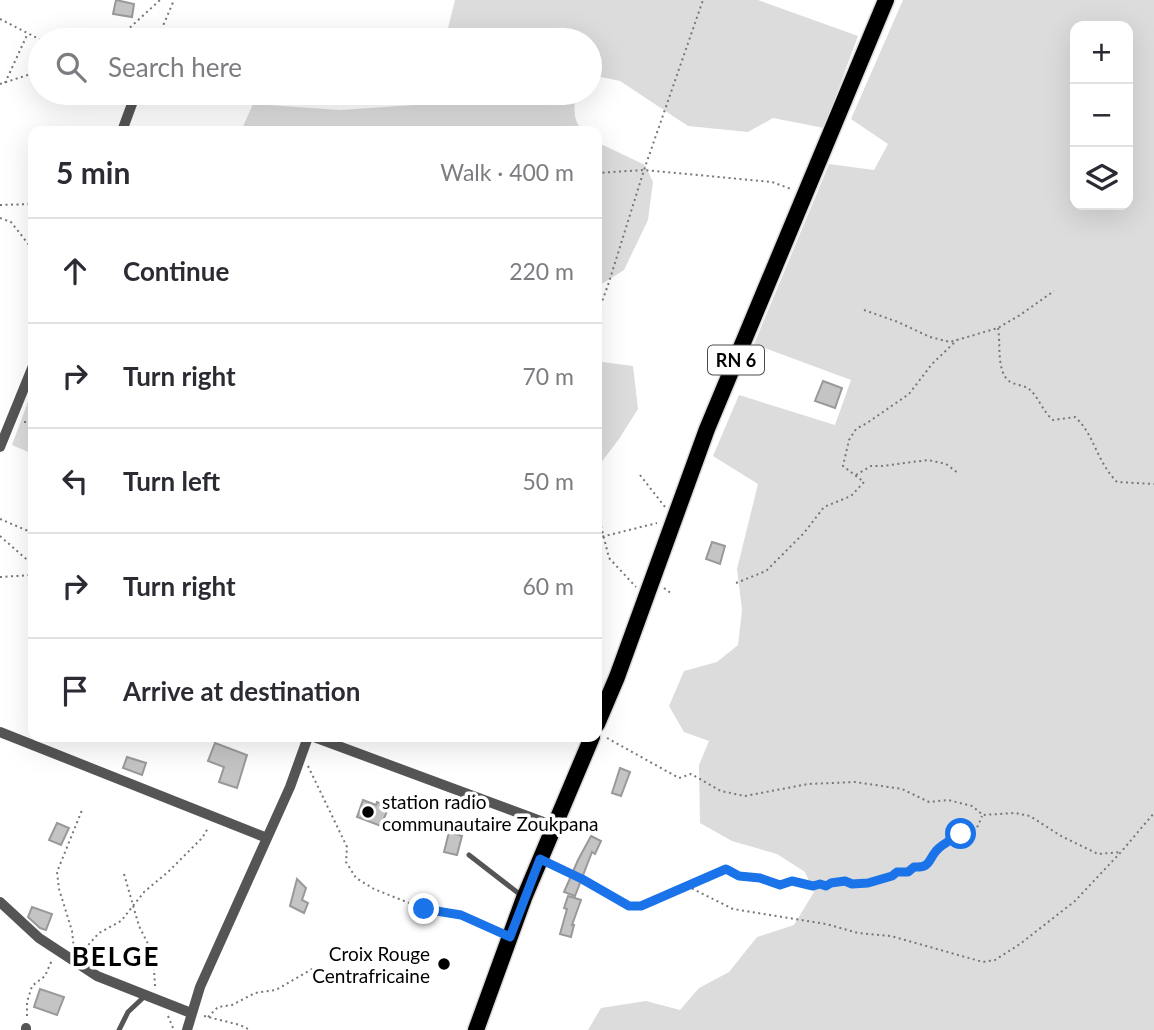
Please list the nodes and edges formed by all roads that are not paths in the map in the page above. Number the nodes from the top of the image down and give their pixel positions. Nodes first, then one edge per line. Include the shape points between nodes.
1 (886, 0) edge
2 (132, 105) edge
3 (124, 126) edge
4 (28, 378) edge
5 (0, 447) edge
6 (602, 712) edge
7 (0, 732) edge
8 (306, 742) edge
9 (327, 742) edge
10 (590, 742) edge
11 (554, 826) junction
12 (267, 838) junction
13 (469, 855) dead end
14 (524, 898) junction
15 (0, 902) edge
16 (146, 995) junction
17 (191, 1013) junction
18 (119, 1030) edge
19 (187, 1030) edge
20 (476, 1030) edge

1 - 6 main road, RN 6 via 707,429
2 - 3 street
4 - 5 street
7 - 12 street
8 - 12 street
9 - 11 street
10 - 11 main road
11 - 14 main road
12 - 17 street
13 - 14 lane
14 - 20 main road
15 - 16 street via 39,939 75,962
16 - 17 street
16 - 18 lane via 128,1012
17 - 19 street

